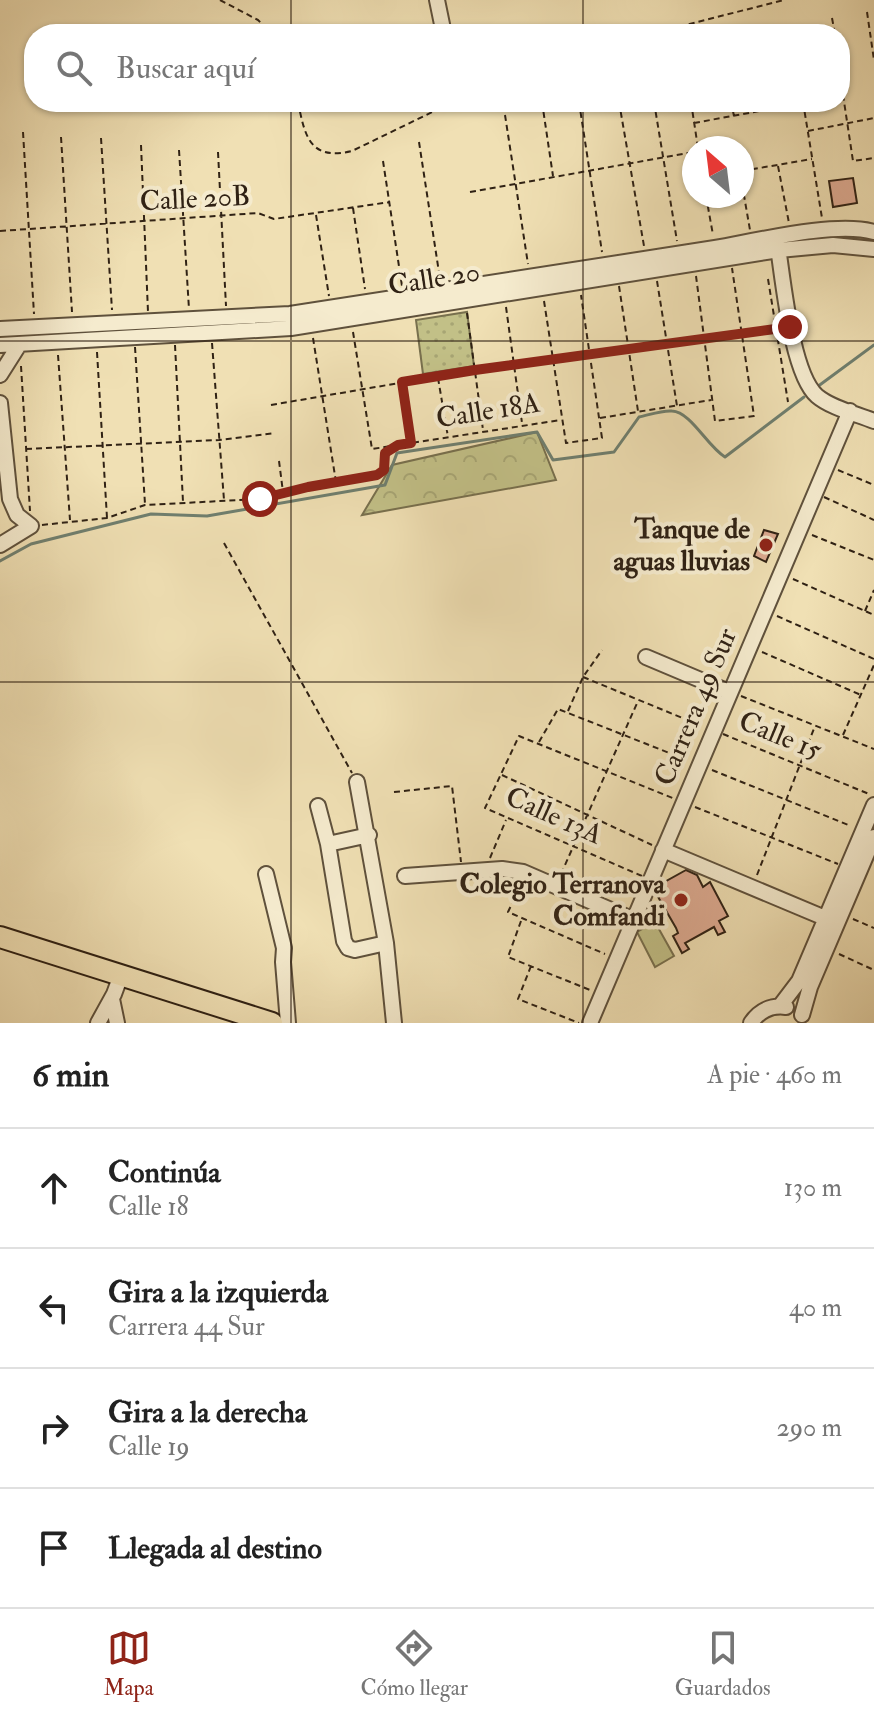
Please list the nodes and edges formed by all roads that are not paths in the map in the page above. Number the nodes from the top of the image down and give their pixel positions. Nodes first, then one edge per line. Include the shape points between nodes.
1 (437, 0) edge
2 (442, 24) edge
3 (872, 229) edge
4 (782, 241) junction
5 (874, 249) edge
6 (651, 264) junction
7 (0, 329) edge
8 (0, 345) edge
9 (19, 345) junction
10 (0, 375) edge
11 (0, 403) edge
12 (850, 411) junction
13 (874, 421) edge
14 (0, 545) edge
15 (646, 657) dead end
16 (729, 692) junction
17 (357, 782) road end
18 (874, 805) edge
19 (318, 806) dead end
20 (369, 835) junction
21 (874, 837) edge
22 (328, 844) junction
23 (663, 850) junction
24 (266, 874) dead end
25 (405, 876) dead end
26 (825, 918) junction
27 (634, 920) junction
28 (0, 937) edge
29 (386, 943) junction
30 (121, 975) junction
31 (112, 999) junction
32 (780, 1006) junction
33 (805, 1019) edge
34 (98, 1023) edge
35 (117, 1023) edge
36 (272, 1023) edge
37 (288, 1023) edge
38 (394, 1023) edge
39 (590, 1023) edge
40 (751, 1023) edge

1 - 2 street
3 - 4 street, Calle 20 via 824,231
4 - 5 street, Calle 20
4 - 6 street, Calle 20 via 679,254
4 - 6 street, Calle 20 via 730,258
4 - 12 street via 790,327 809,387 819,398
6 - 7 street, Calle 20 via 604,265 290,314
6 - 9 street, Calle 20 via 579,282 311,325
8 - 9 street, Calle 20
9 - 10 street
11 - 14 street via 10,499 17,515 31,526
12 - 13 street
12 - 16 street, Carrera 49 Sur
15 - 16 street
16 - 23 street, Carrera 49 Sur
17 - 20 street
18 - 26 street
19 - 22 street
20 - 22 street
20 - 29 street
21 - 33 street via 810,987
22 - 29 street via 348,948
23 - 26 street
23 - 27 street, Carrera 49 Sur
24 - 37 street via 284,948
25 - 27 street via 523,872
26 - 32 street via 799,981
27 - 39 street, Carrera 49 Sur
28 - 30 highway
29 - 38 street
30 - 31 street
30 - 36 highway
31 - 34 street
31 - 35 street
32 - 33 street
32 - 40 street via 760,1012

